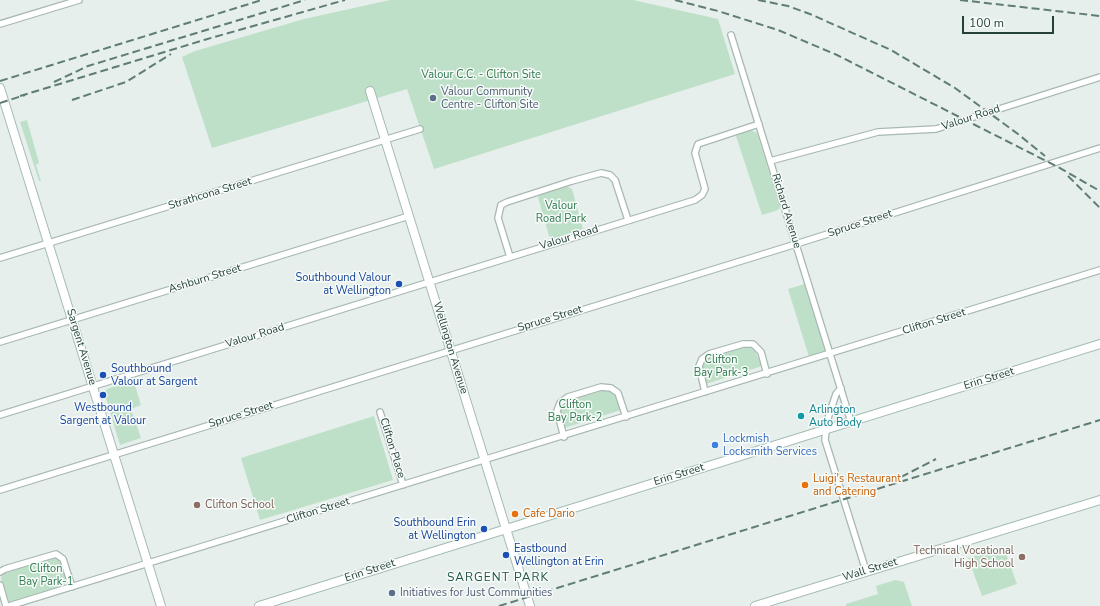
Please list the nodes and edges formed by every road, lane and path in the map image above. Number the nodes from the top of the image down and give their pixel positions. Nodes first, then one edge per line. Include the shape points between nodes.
1 (79, 0) edge
2 (0, 24) edge
3 (731, 35) dead end
4 (1100, 77) edge
5 (0, 88) edge
6 (370, 91) dead end
7 (758, 124) junction
8 (420, 129) dead end
9 (386, 140) junction
10 (1100, 148) edge
11 (770, 162) junction
12 (409, 216) junction
13 (628, 220) junction
14 (48, 244) junction
15 (796, 244) junction
16 (510, 257) junction
17 (0, 258) edge
18 (1100, 270) edge
19 (430, 281) junction
20 (72, 319) junction
21 (0, 342) edge
22 (1100, 344) edge
23 (451, 350) junction
24 (830, 354) junction
25 (767, 374) junction
26 (93, 386) junction
27 (841, 388) junction
28 (705, 392) junction
29 (380, 412) dead end
30 (0, 415) edge
31 (626, 417) junction
32 (851, 422) junction
33 (825, 430) junction
34 (564, 437) junction
35 (114, 454) junction
36 (486, 461) junction
37 (403, 485) junction
38 (0, 490) edge
39 (1100, 500) edge
40 (506, 529) junction
41 (148, 564) junction
42 (866, 571) junction
43 (0, 572) edge
44 (0, 585) edge
45 (72, 587) junction
46 (8, 606) edge
47 (161, 606) edge
48 (259, 606) edge
49 (530, 606) edge
50 (755, 606) edge

1 - 2 street
3 - 7 street, Richard Avenue
4 - 11 street, Valour Road via 936,129 872,133
5 - 14 main road, Sargent Avenue
6 - 9 main road, Wellington Avenue
7 - 11 street, Richard Avenue
7 - 13 street, Valour Road via 698,144 696,157 705,189 699,198
8 - 9 street, Strathcona Street
9 - 12 main road, Wellington Avenue
9 - 14 street, Strathcona Street
10 - 15 street, Spruce Street
11 - 15 street, Richard Avenue
12 - 19 main road, Wellington Avenue
12 - 20 street, Ashburn Street
13 - 16 street, Valour Road
13 - 16 street via 617,184 610,174 597,173 501,205 498,218
14 - 17 street, Strathcona Street
14 - 20 main road, Sargent Avenue
15 - 23 street, Spruce Street
15 - 24 street, Richard Avenue
16 - 19 street, Valour Road
18 - 24 street, Clifton Street
19 - 23 main road, Wellington Avenue
19 - 26 street, Valour Road
20 - 21 street, Ashburn Street
20 - 26 main road, Sargent Avenue
22 - 32 main road, Erin Street
23 - 35 street, Spruce Street
23 - 36 main road, Wellington Avenue
24 - 25 street, Clifton Street
24 - 27 street, Richard Avenue
25 - 28 street, Clifton Street
25 - 28 street via 761,352 753,344 743,344 709,354 702,359 699,366
26 - 30 street, Valour Road
26 - 35 main road, Sargent Avenue
27 - 32 street, Richard Avenue
27 - 33 street via 836,394
28 - 31 street, Clifton Street
29 - 37 street, Clifton Place
31 - 34 street, Clifton Street
31 - 34 street via 618,393 611,388 601,387 568,397 560,403 558,411
32 - 33 main road, Erin Street
33 - 40 main road, Erin Street
33 - 42 street via 825,440
34 - 36 street, Clifton Street
35 - 38 street, Spruce Street
35 - 41 main road, Sargent Avenue
36 - 37 street, Clifton Street
36 - 40 main road, Wellington Avenue
37 - 41 street, Clifton Street
39 - 42 main road, Wall Street
40 - 48 main road, Erin Street
40 - 49 main road, Wellington Avenue
41 - 45 street, Clifton Street
41 - 47 main road, Sargent Avenue
42 - 50 main road, Wall Street
43 - 45 street via 56,554 63,559
44 - 46 street, Clifton Street
45 - 46 street, Clifton Street

